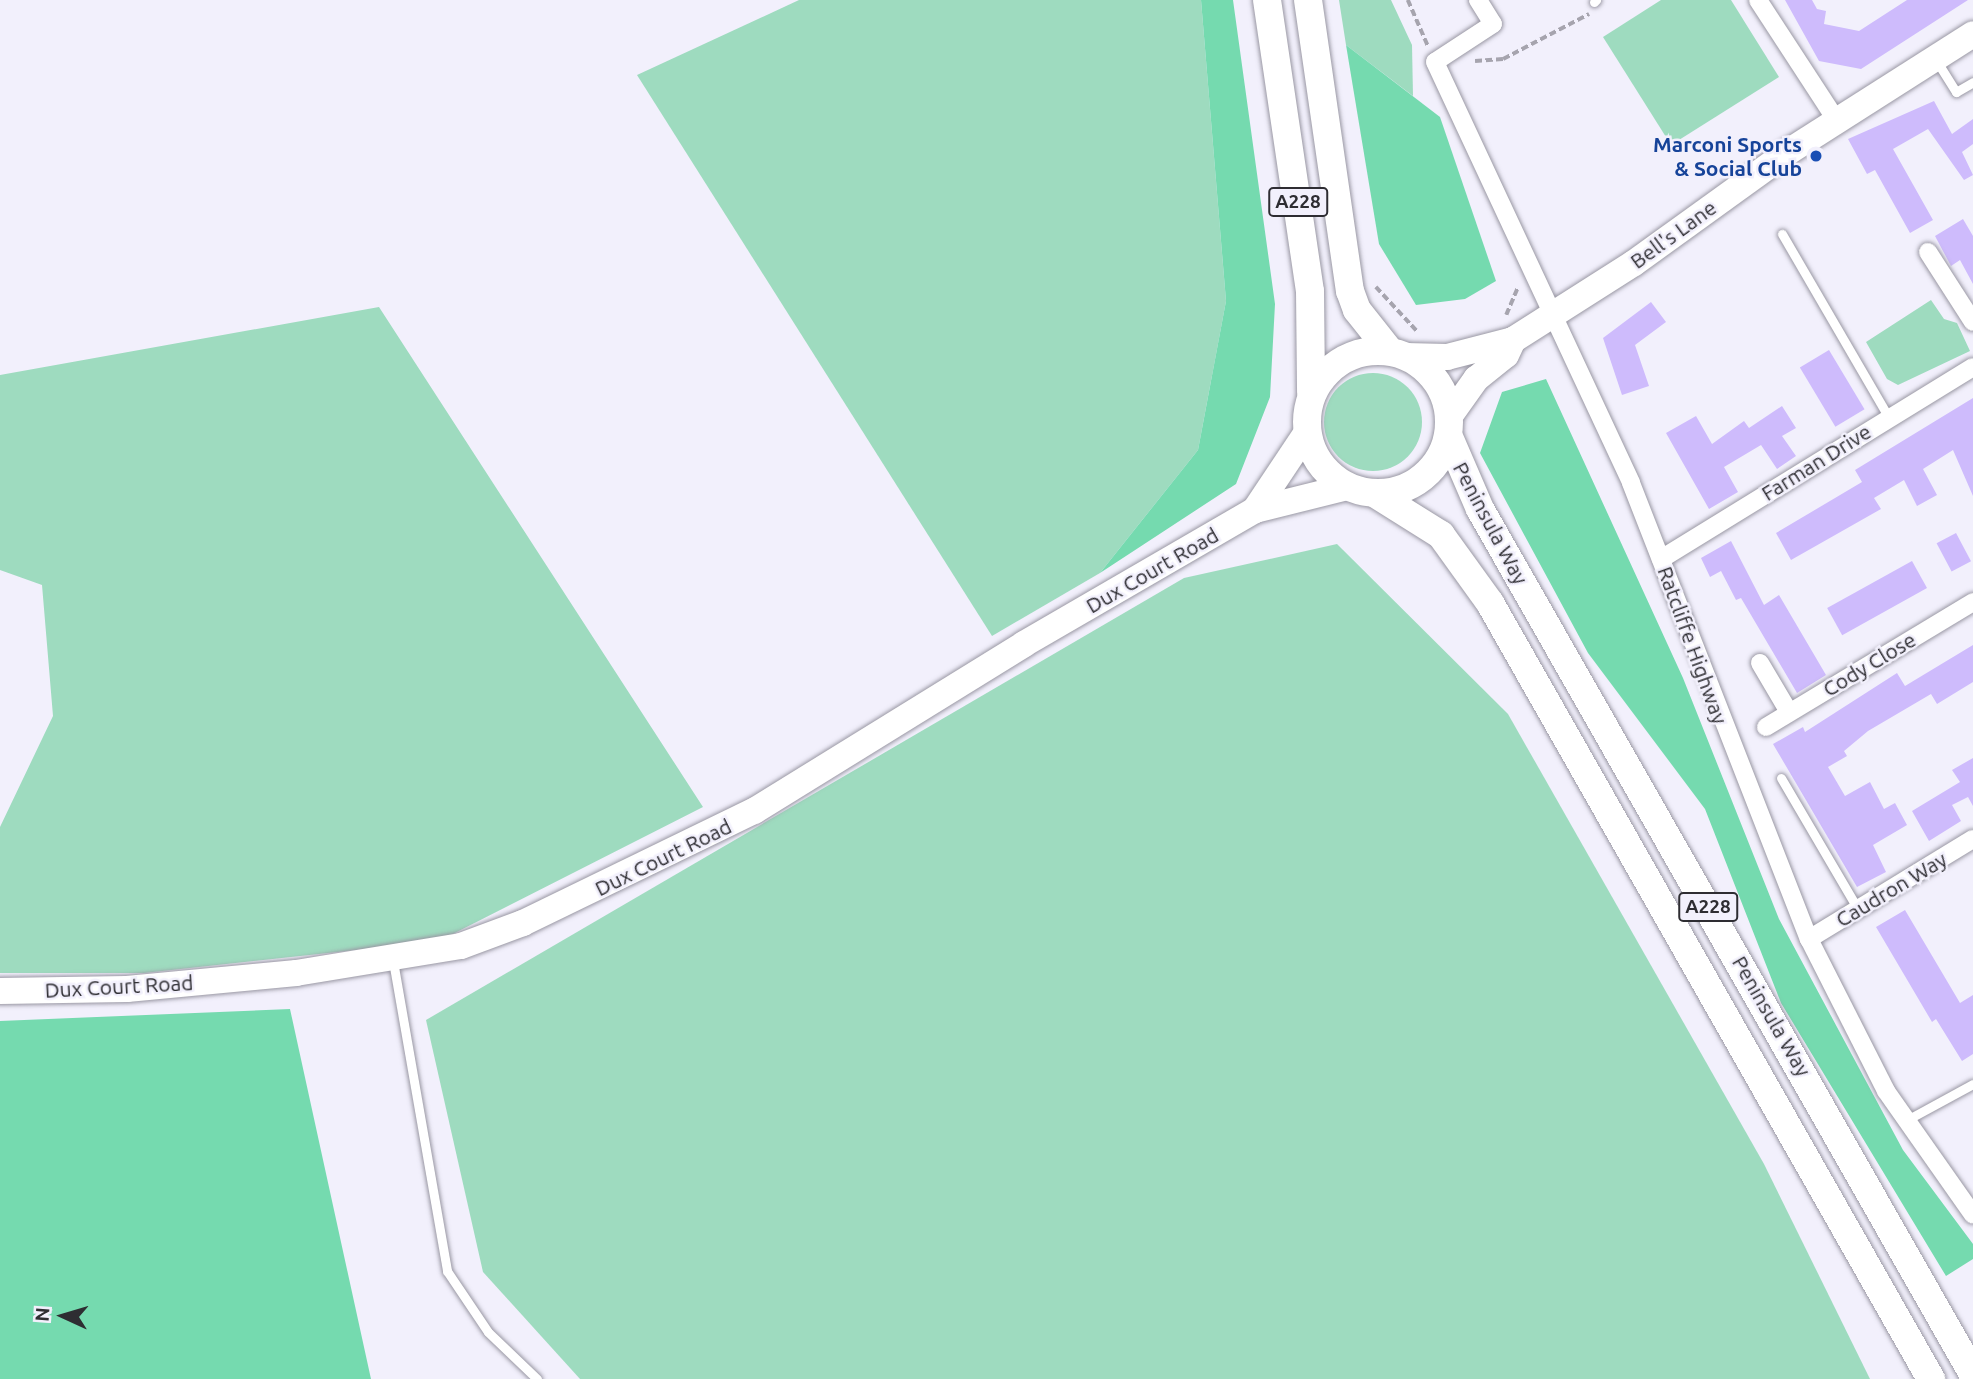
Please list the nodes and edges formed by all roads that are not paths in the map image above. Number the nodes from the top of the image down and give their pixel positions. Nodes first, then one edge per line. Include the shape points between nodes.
1 (1267, 0) edge
2 (1308, 0) edge
3 (1478, 0) edge
4 (1761, 1) edge
5 (1973, 34) edge
6 (1935, 58) junction
7 (1973, 82) edge
8 (1837, 121) junction
9 (1782, 234) dead end
10 (1928, 252) dead end
11 (1552, 317) junction
12 (1973, 322) edge
13 (1506, 330) junction
14 (1397, 353) junction
15 (1973, 367) edge
16 (1888, 416) junction
17 (1308, 419) junction
18 (1449, 427) junction
19 (1361, 490) junction
20 (1255, 510) junction
21 (1661, 559) junction
22 (1973, 601) edge
23 (1760, 663) dead end
24 (1790, 712) junction
25 (1766, 727) dead end
26 (1781, 778) dead end
27 (1973, 839) edge
28 (1858, 909) junction
29 (1809, 939) junction
30 (393, 961) junction
31 (0, 991) edge
32 (1973, 1084) edge
33 (1905, 1121) junction
34 (1973, 1215) edge
35 (1973, 1374) edge
36 (537, 1379) edge
37 (1931, 1379) edge

1 - 17 main road, A228 via 1311,290 1314,363
2 - 14 main road, A228 via 1350,291 1357,310
3 - 11 street, Ratcliffe Highway via 1493,24 1435,62
4 - 8 street
5 - 6 street, Bell's Lane
6 - 7 lane via 1956,92
6 - 8 street, Bell's Lane
8 - 11 street, Bell's Lane
9 - 16 lane
10 - 12 street
11 - 13 street, Bell's Lane
11 - 21 street, Ratcliffe Highway via 1605,424
13 - 14 street, Bell's Lane via 1447,357
13 - 18 street, Bell's Lane via 1506,355 1476,379
14 - 17 main road via 1343,359 1325,373
14 - 18 main road via 1438,385
15 - 16 street, Farman Drive
16 - 21 street, Farman Drive
17 - 19 main road via 1324,470
17 - 20 street, Dux Court Road
18 - 19 main road via 1430,470 1413,484
18 - 35 main road, Peninsula Way / A228 via 1480,509
19 - 20 street, Dux Court Road
19 - 37 main road, Peninsula Way / A228 via 1415,513 1441,535 1490,603
20 - 30 street, Dux Court Road via 732,824 523,923 461,946
21 - 29 street, Ratcliffe Highway
22 - 24 street, Cody Close
23 - 24 street
24 - 25 street, Cody Close
26 - 28 lane
27 - 28 street, Caudron Way
28 - 29 street, Caudron Way
29 - 33 street, Ratcliffe Highway
30 - 31 street, Dux Court Road via 127,989
30 - 36 lane via 447,1271 488,1332
32 - 33 lane
33 - 34 street, Ratcliffe Highway

